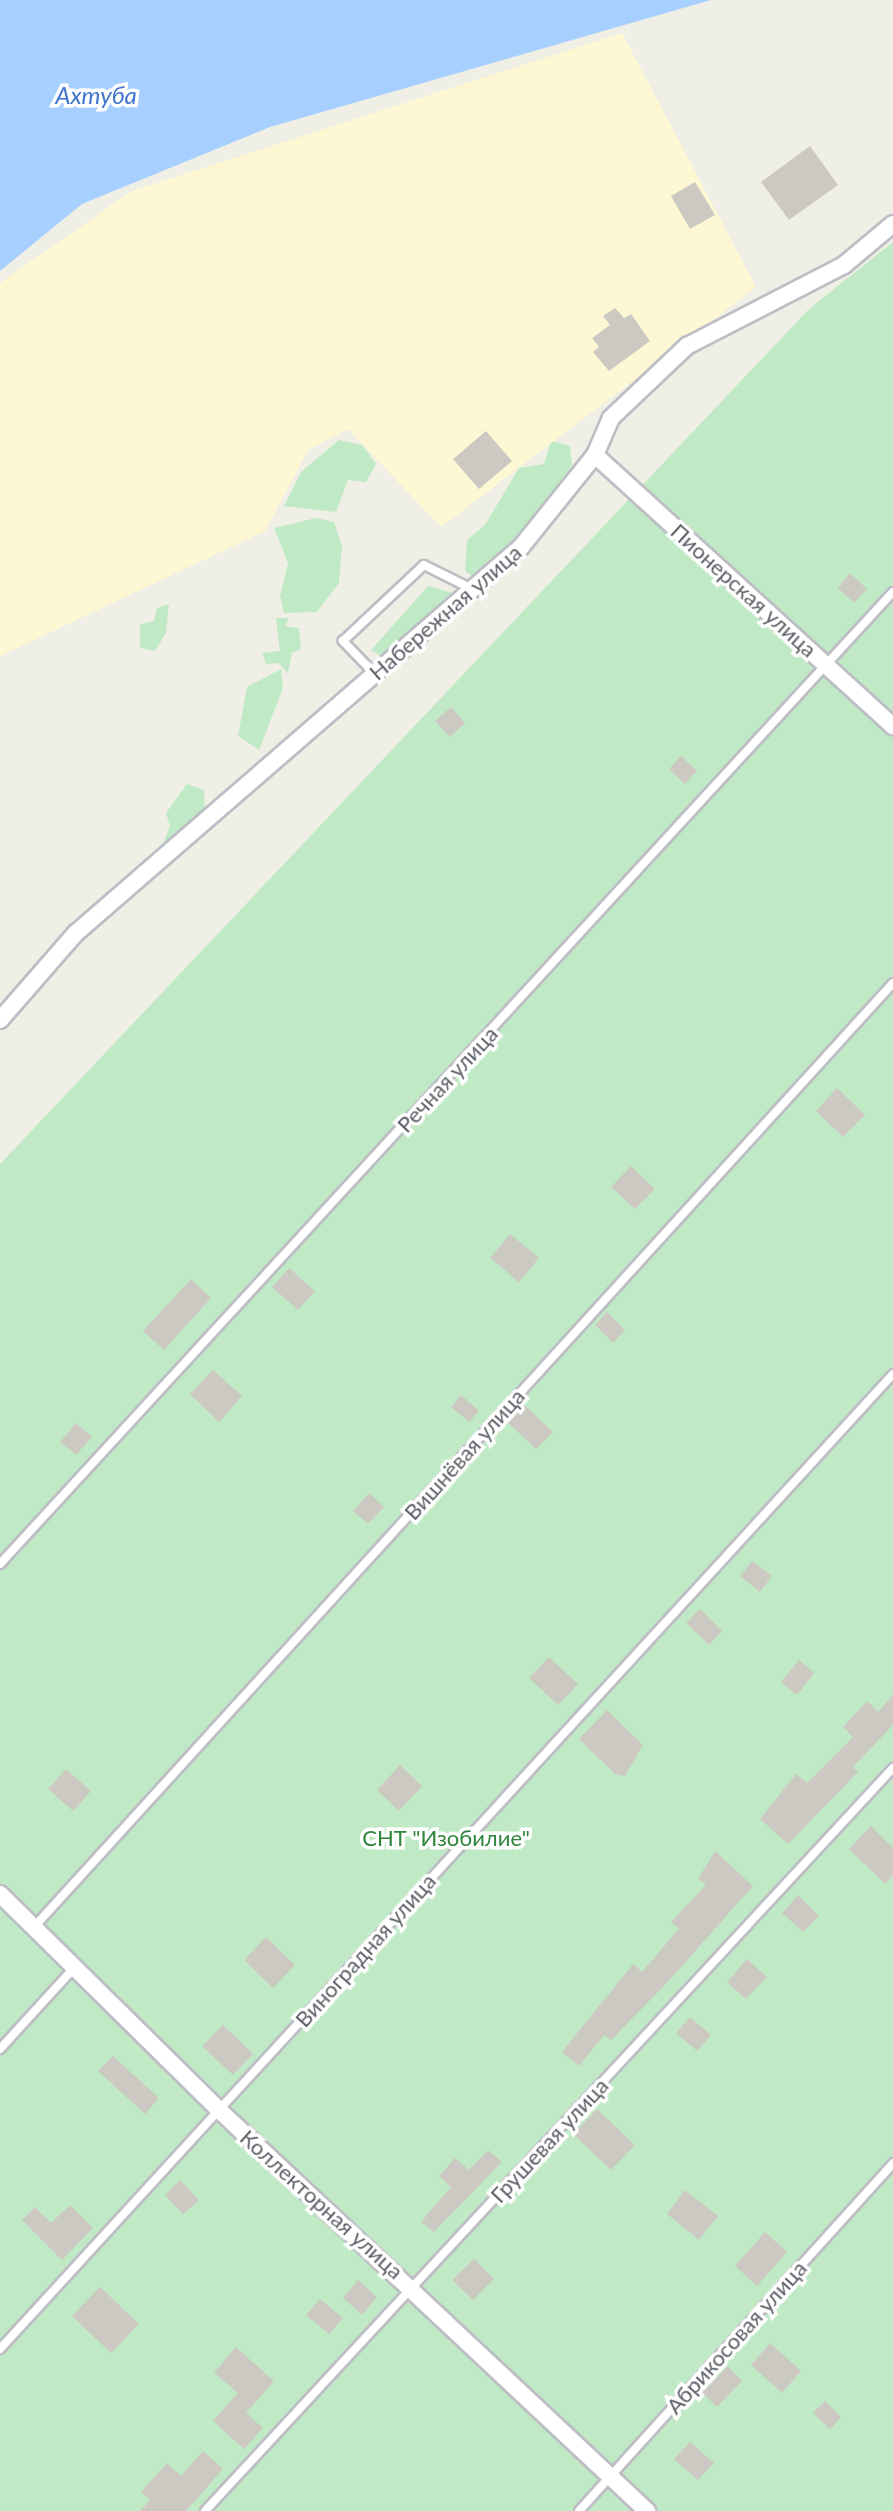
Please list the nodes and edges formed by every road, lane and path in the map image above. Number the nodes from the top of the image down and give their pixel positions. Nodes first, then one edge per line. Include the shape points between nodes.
1 (893, 224) edge
2 (595, 455) junction
3 (472, 589) junction
4 (893, 592) edge
5 (828, 666) junction
6 (375, 674) junction
7 (893, 726) edge
8 (893, 983) edge
9 (0, 1020) edge
10 (893, 1374) edge
11 (0, 1564) edge
12 (893, 1768) edge
13 (0, 1894) edge
14 (35, 1926) junction
15 (75, 1967) junction
16 (0, 2049) edge
17 (219, 2110) junction
18 (893, 2163) edge
19 (413, 2286) junction
20 (0, 2349) edge
21 (609, 2478) junction
22 (205, 2511) edge
23 (579, 2511) edge
24 (647, 2511) edge

1 - 2 street, Набережная улица via 844,265 687,346 611,418
2 - 3 street, Набережная улица via 521,547
2 - 5 street, Пионерская улица
3 - 6 street, Набережная улица
3 - 6 lane via 424,565 343,641
4 - 5 lane, Речная улица
5 - 7 street, Пионерская улица
5 - 11 lane, Речная улица
6 - 9 street, Набережная улица via 76,933
8 - 14 lane, Вишнёвая улица
10 - 17 lane, Виноградная улица
12 - 19 lane, Грушевая улица
13 - 14 street, Коллекторная улица
14 - 15 street, Коллекторная улица
15 - 16 lane
15 - 17 street, Коллекторная улица
17 - 19 street, Коллекторная улица
17 - 20 lane, Виноградная улица
18 - 21 lane, Абрикосовая улица
19 - 21 street, Коллекторная улица
19 - 22 lane, Грушевая улица
21 - 23 lane, Абрикосовая улица
21 - 24 street, Коллекторная улица

